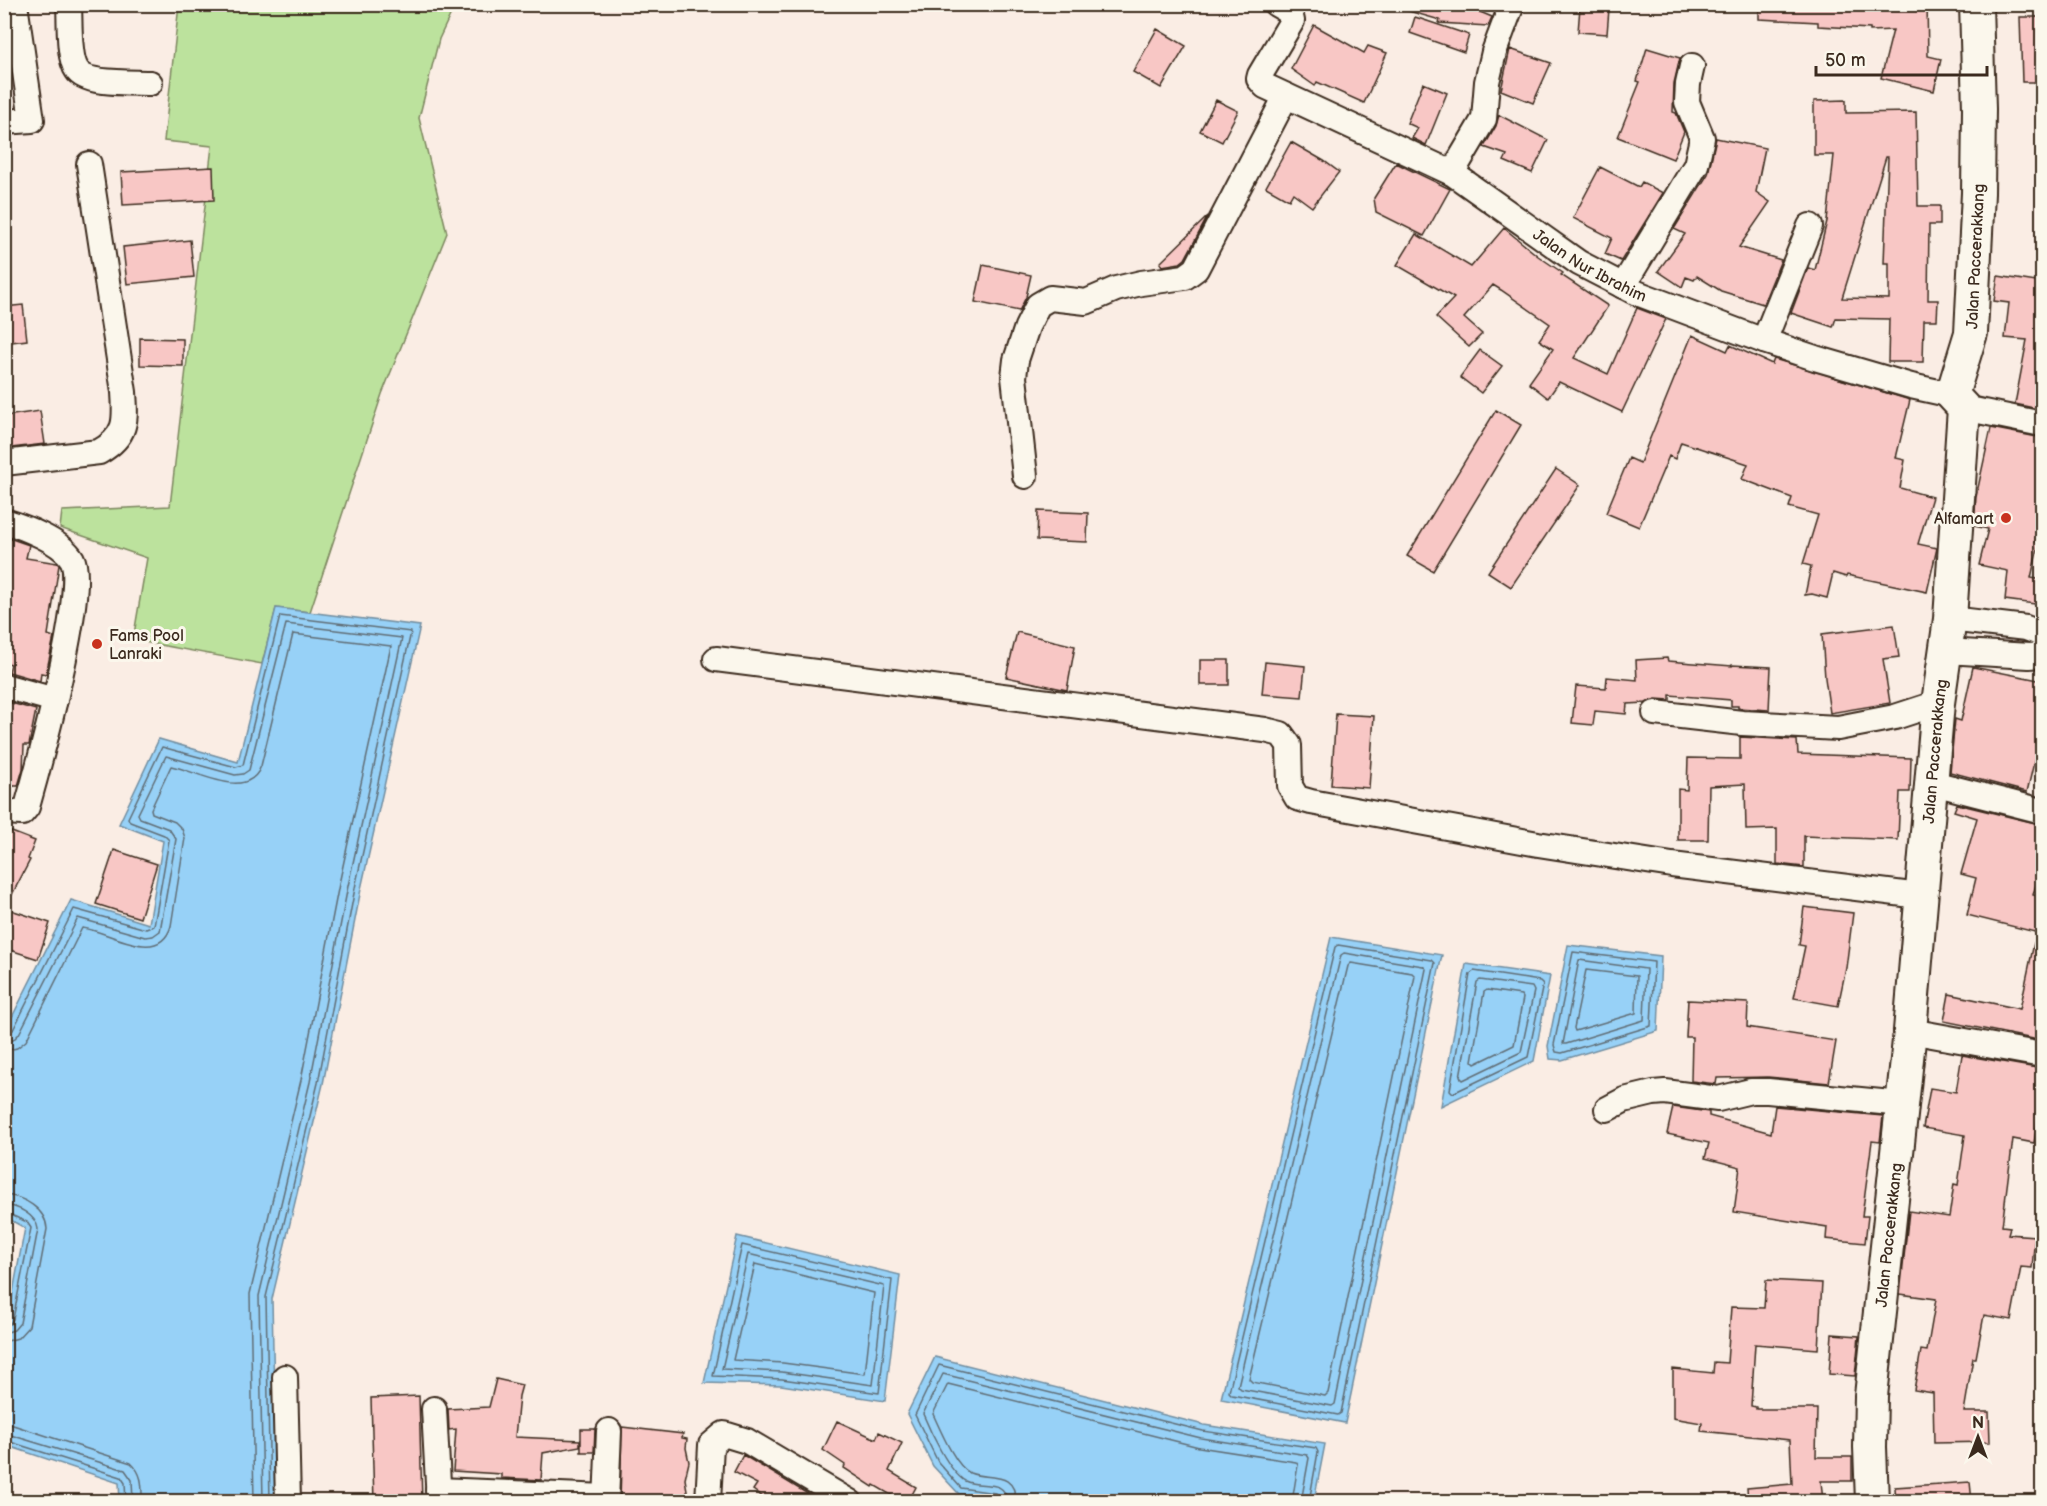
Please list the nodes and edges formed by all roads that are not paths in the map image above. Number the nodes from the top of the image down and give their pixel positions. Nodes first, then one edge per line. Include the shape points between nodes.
1 (15, 4) edge
2 (69, 4) edge
3 (1512, 4) edge
4 (1976, 4) edge
5 (1290, 8) edge
6 (1692, 66) dead end
7 (150, 82) dead end
8 (1286, 96) junction
9 (4, 122) edge
10 (89, 164) dead end
11 (1452, 173) junction
12 (1810, 226) dead end
13 (1623, 286) junction
14 (1764, 341) junction
15 (1958, 401) junction
16 (2043, 424) edge
17 (4, 463) edge
18 (1026, 476) dead end
19 (4, 521) edge
20 (1950, 619) junction
21 (2043, 634) edge
22 (1946, 651) junction
23 (2043, 655) edge
24 (716, 659) dead end
25 (4, 686) edge
26 (55, 700) junction
27 (1938, 703) junction
28 (1655, 713) dead end
29 (1933, 783) junction
30 (2043, 811) edge
31 (4, 812) edge
32 (1920, 896) junction
33 (1910, 1031) junction
34 (2043, 1055) edge
35 (1902, 1104) junction
36 (1607, 1109) dead end
37 (285, 1377) dead end
38 (434, 1409) dead end
39 (609, 1431) dead end
40 (438, 1496) edge
41 (606, 1499) edge
42 (288, 1502) edge
43 (708, 1502) edge
44 (850, 1502) edge
45 (1872, 1502) edge

1 - 9 street via 32,120
2 - 7 street via 76,70 92,80
3 - 11 street via 1486,82 1484,119
4 - 15 main road, Jalan Paccerakkang via 1978,193 1971,333
5 - 8 street, Jalan Nur Ibrahim via 1292,21 1259,79
6 - 13 street via 1687,102 1702,138 1696,165
8 - 11 street, Jalan Nur Ibrahim
8 - 18 street via 1196,269 1185,277 1116,289 1086,302 1050,298 1038,305 1016,360 1014,377
10 - 17 street via 124,392 125,425 111,445 99,452
11 - 13 street, Jalan Nur Ibrahim via 1579,263
12 - 14 street
13 - 14 street, Jalan Nur Ibrahim
14 - 15 street, Jalan Nur Ibrahim
15 - 16 street, Jalan Nur Ibrahim
15 - 20 main road, Jalan Paccerakkang
19 - 26 street via 54,543 71,558 76,570
20 - 21 street via 2026,628
20 - 22 main road, Jalan Paccerakkang
22 - 23 street
22 - 27 main road, Jalan Paccerakkang
24 - 32 street via 1265,730 1281,734 1288,745 1290,786 1297,798 1311,802 1672,865
25 - 26 street
26 - 31 street via 27,807 22,813
27 - 28 street via 1895,717 1838,728
27 - 29 main road, Jalan Paccerakkang
29 - 30 street
29 - 32 main road, Jalan Paccerakkang
32 - 33 main road, Jalan Paccerakkang
33 - 34 street
33 - 35 main road, Jalan Paccerakkang
35 - 36 street via 1768,1091 1718,1099 1665,1092 1624,1100
35 - 45 main road, Jalan Paccerakkang via 1871,1396
37 - 42 street
38 - 40 street
39 - 41 street
40 - 41 street
43 - 44 street via 711,1445 724,1434 747,1441

